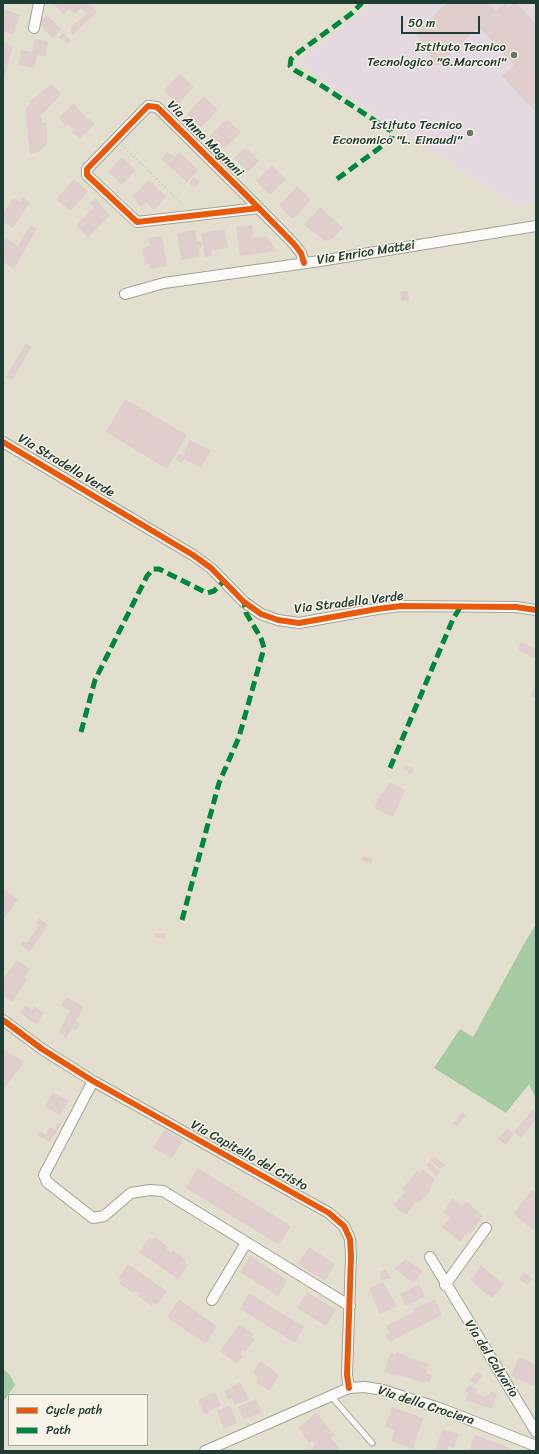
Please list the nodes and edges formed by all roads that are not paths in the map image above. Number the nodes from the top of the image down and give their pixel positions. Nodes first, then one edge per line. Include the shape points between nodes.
1 (39, 3) edge
2 (34, 28) dead end
3 (245, 194) junction
4 (259, 208) junction
5 (235, 210) junction
6 (536, 226) edge
7 (304, 263) junction
8 (125, 294) dead end
9 (3, 442) edge
10 (536, 610) edge
11 (3, 1020) edge
12 (94, 1081) junction
13 (486, 1228) dead end
14 (246, 1243) junction
15 (430, 1258) dead end
16 (445, 1285) junction
17 (212, 1300) dead end
18 (350, 1306) junction
19 (349, 1388) junction
20 (331, 1396) junction
21 (535, 1429) edge
22 (372, 1443) dead end
23 (536, 1446) edge
24 (206, 1451) edge

1 - 2 street
3 - 4 street, Via Anna Magnani
3 - 5 street
3 - 5 street, Via Anna Magnani via 157,107 148,106 87,169 87,175 138,222
4 - 5 street, Via Anna Magnani
4 - 7 street, Via Anna Magnani via 294,244 301,253
6 - 7 street, Via Enrico Mattei
7 - 8 street, Via Enrico Mattei via 164,283
9 - 10 street, Via Stradella Verde via 193,555 211,568 244,602 261,614 278,620 299,623 401,606 516,607
11 - 12 street, Via Capitello del Cristo
12 - 14 street via 44,1175 47,1182 93,1218 104,1216 131,1193 163,1191
12 - 18 street, Via Capitello del Cristo via 329,1213 344,1226 350,1239
13 - 16 street
14 - 17 street
14 - 18 street
15 - 16 street, Via del Calvario
16 - 21 street, Via del Calvario
18 - 19 street, Via Capitello del Cristo via 347,1375
19 - 20 street, Via della Crociera
19 - 23 street, Via della Crociera via 383,1390 442,1409
20 - 22 lane
20 - 24 street, Via della Crociera

